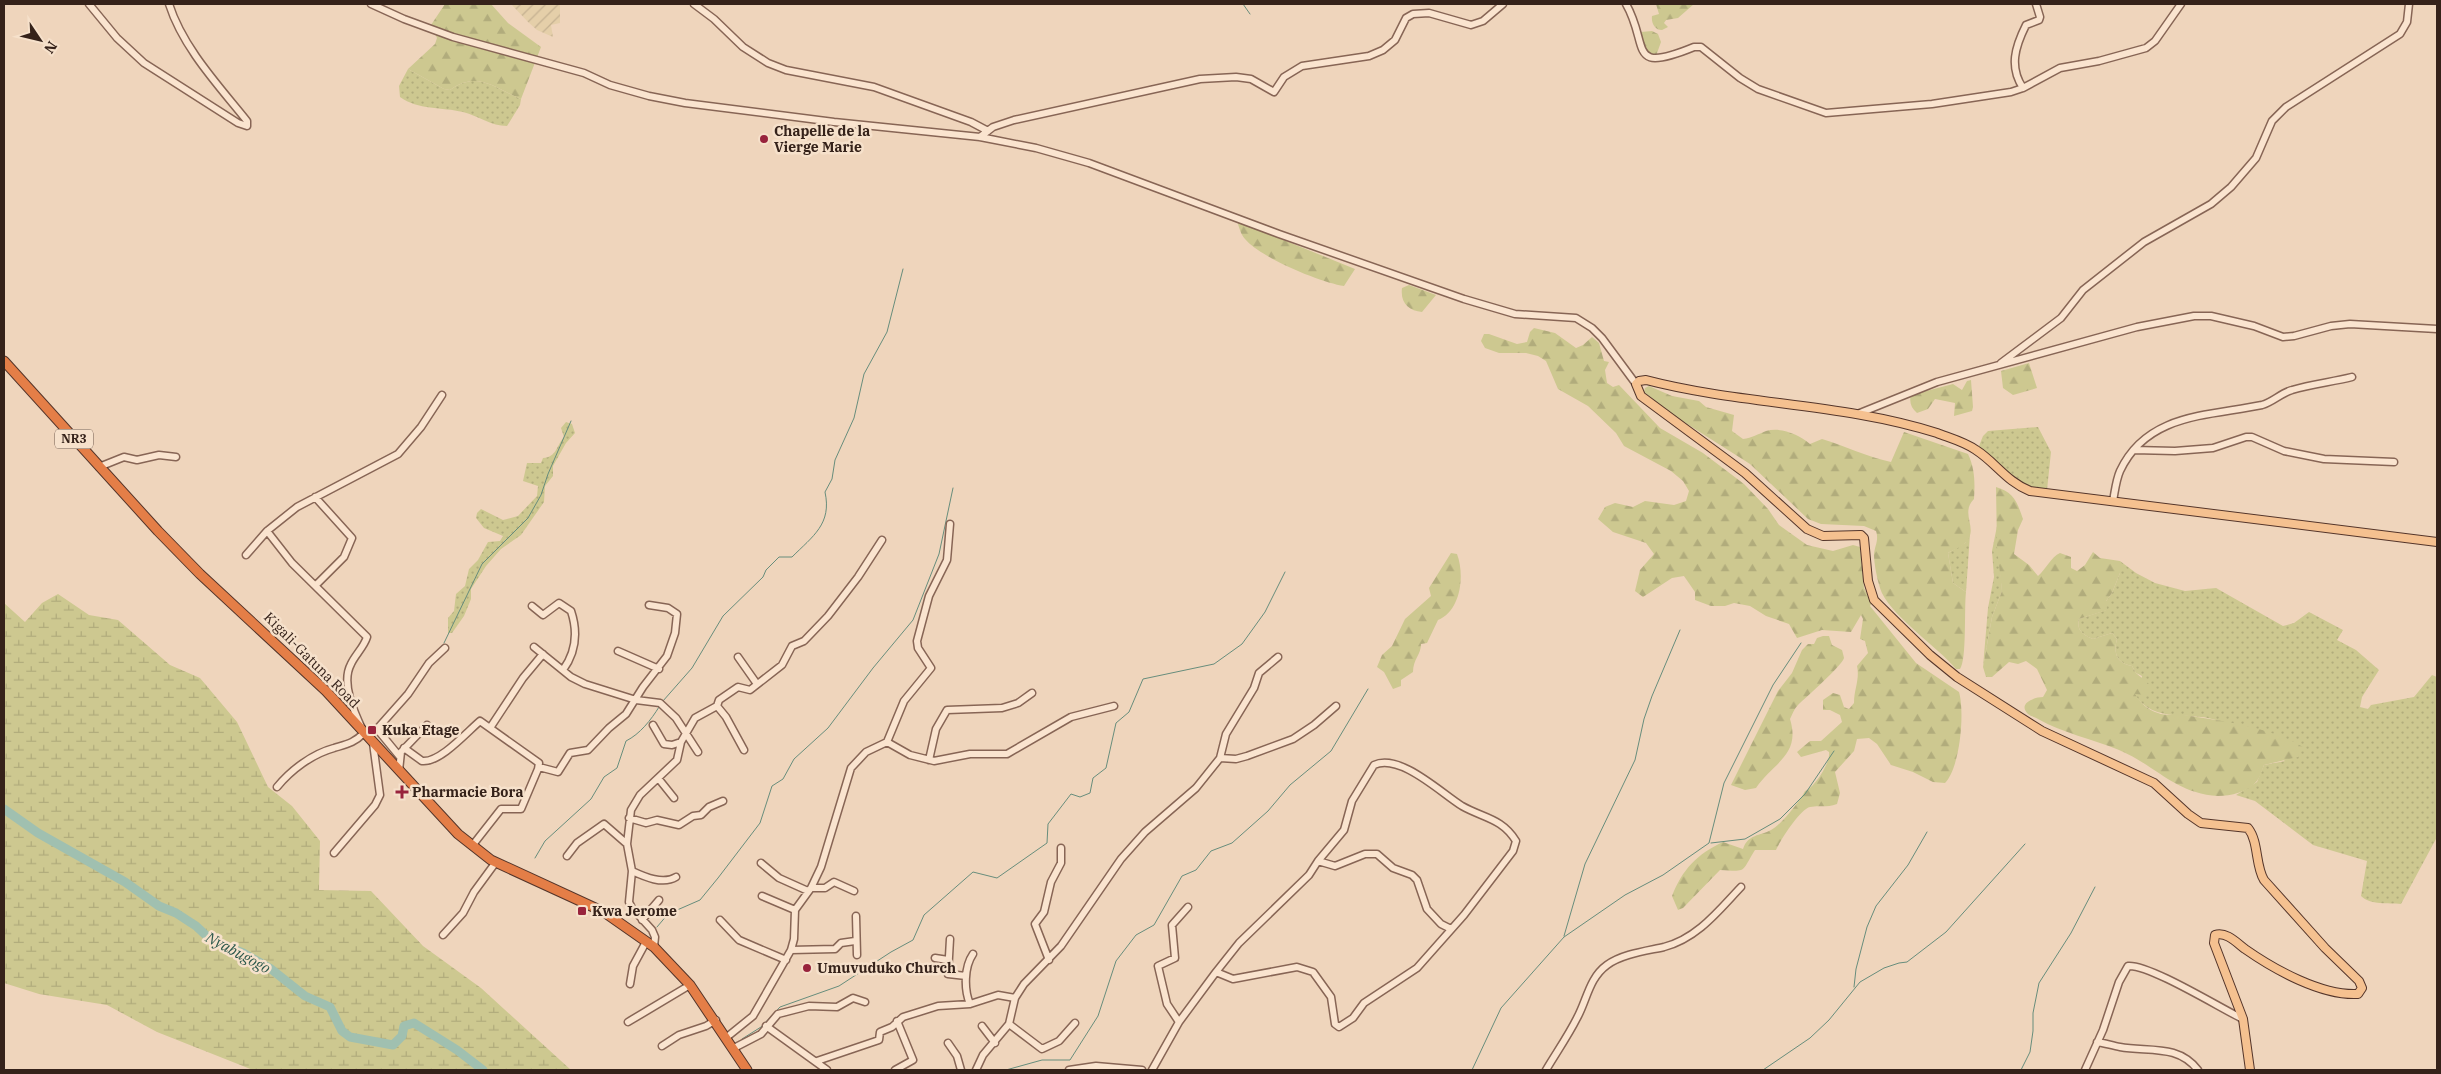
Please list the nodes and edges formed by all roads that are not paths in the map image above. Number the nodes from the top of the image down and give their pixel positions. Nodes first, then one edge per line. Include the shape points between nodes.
1 (89, 4) edge
2 (170, 4) edge
3 (371, 4) edge
4 (694, 4) edge
5 (1502, 4) edge
6 (1626, 4) edge
7 (2036, 4) edge
8 (2181, 4) edge
9 (2409, 4) edge
10 (2023, 88) junction
11 (988, 131) junction
12 (980, 137) junction
13 (2437, 329) edge
14 (4, 361) edge
15 (1998, 365) junction
16 (4, 369) edge
17 (2352, 377) dead end
18 (1636, 384) junction
19 (442, 395) dead end
20 (1860, 414) junction
21 (2134, 450) junction
22 (176, 458) dead end
23 (2394, 462) dead end
24 (99, 467) junction
25 (315, 497) junction
26 (2113, 501) junction
27 (145, 517) junction
28 (950, 524) dead end
29 (267, 531) junction
30 (882, 540) dead end
31 (2437, 542) edge
32 (246, 555) dead end
33 (316, 585) junction
34 (649, 605) dead end
35 (532, 606) dead end
36 (534, 647) dead end
37 (445, 648) dead end
38 (618, 651) dead end
39 (543, 654) junction
40 (738, 657) dead end
41 (1278, 657) dead end
42 (659, 669) junction
43 (563, 670) junction
44 (757, 684) junction
45 (1032, 693) dead end
46 (636, 700) junction
47 (717, 706) junction
48 (1114, 706) dead end
49 (1336, 706) dead end
50 (427, 725) dead end
51 (653, 725) dead end
52 (490, 728) junction
53 (364, 733) junction
54 (686, 734) junction
55 (372, 741) junction
56 (681, 742) junction
57 (887, 742) junction
58 (404, 748) junction
59 (744, 750) dead end
60 (698, 752) dead end
61 (400, 757) junction
62 (1220, 758) junction
63 (929, 760) junction
64 (539, 767) junction
65 (400, 771) junction
66 (658, 778) junction
67 (276, 787) dead end
68 (674, 798) dead end
69 (723, 801) dead end
70 (629, 818) junction
71 (627, 844) junction
72 (472, 846) junction
73 (1061, 848) dead end
74 (334, 853) dead end
75 (566, 856) dead end
76 (1318, 861) junction
77 (496, 862) junction
78 (761, 863) dead end
79 (632, 871) junction
80 (676, 876) dead end
81 (1741, 886) dead end
82 (810, 890) junction
83 (854, 891) dead end
84 (762, 896) dead end
85 (659, 900) dead end
86 (1188, 907) dead end
87 (795, 910) junction
88 (856, 916) dead end
89 (642, 920) junction
90 (720, 920) dead end
91 (1451, 929) junction
92 (443, 935) dead end
93 (950, 939) dead end
94 (855, 941) junction
95 (646, 942) junction
96 (654, 947) junction
97 (791, 950) junction
98 (972, 954) dead end
99 (857, 955) dead end
100 (936, 958) dead end
101 (786, 960) junction
102 (948, 960) junction
103 (1049, 960) junction
104 (1216, 972) junction
105 (966, 976) junction
106 (630, 984) dead end
107 (690, 985) junction
108 (1016, 998) junction
109 (864, 1002) dead end
110 (970, 1004) junction
111 (2243, 1019) junction
112 (716, 1020) junction
113 (897, 1021) junction
114 (628, 1022) dead end
115 (1179, 1022) junction
116 (1075, 1023) dead end
117 (1009, 1024) junction
118 (766, 1026) junction
119 (982, 1026) dead end
120 (726, 1037) junction
121 (2097, 1042) junction
122 (948, 1043) dead end
123 (995, 1043) junction
124 (662, 1046) dead end
125 (734, 1048) junction
126 (817, 1061) junction
127 (747, 1070) edge
128 (827, 1070) edge
129 (895, 1070) edge
130 (961, 1070) edge
131 (976, 1070) edge
132 (1069, 1070) edge
133 (1142, 1070) edge
134 (1152, 1070) edge
135 (1546, 1070) edge
136 (2085, 1070) edge
137 (2198, 1070) edge
138 (2250, 1070) edge

1 - 2 street via 117,38 144,63 247,126 247,121 198,58
3 - 12 street via 453,37 584,73 648,96 834,122
4 - 11 street via 743,47 778,67 874,87
5 - 11 street via 1483,21 1471,25 1428,13 1413,14 1406,18 1395,40 1384,50 1369,56 1302,66 1284,77 1274,92 1251,79 1200,79 1014,120
6 - 10 street via 1640,49 1647,57 1656,59 1701,47 1758,89 1826,112 1932,104 1989,97
7 - 10 street via 2039,20 2026,26 2016,48 2014,69
8 - 10 street via 2156,41 2146,48 2060,68
9 - 15 street via 2407,22 2400,34 2277,115 2256,158 2231,188 2211,204 2144,242 2083,290 2061,318
11 - 12 street
12 - 18 street via 1089,163 1464,299 1515,314 1576,318 1602,338
13 - 15 street via 2350,324 2283,337 2254,326 2211,316 2194,316 2137,327
14 - 24 highway, Kigali-Gatuna Road / NR3
15 - 20 street via 1936,382
16 - 27 highway, Kigali-Gatuna Road / NR3 via 81,454
17 - 21 street via 2292,390 2262,404 2203,413 2181,420 2148,437
18 - 20 main road via 1646,380 1694,391
18 - 111 main road via 1641,396 1745,473 1807,529 1823,536 1861,535 1874,600 1957,677 2042,731 2154,783 2194,819 2205,824 2248,828 2264,880 2362,988 2358,994 2348,995 2314,986 2261,960 2220,933 2215,935 2214,943
19 - 25 street via 398,454
20 - 26 main road via 1937,433 1967,445 2013,482 2030,491
21 - 23 street via 2213,448 2252,437 2284,451 2324,459
21 - 26 street via 2119,473
22 - 24 street via 159,456 137,460 124,457
24 - 27 highway, Kigali-Gatuna Road / NR3
25 - 29 street
25 - 33 street via 352,538 344,557
26 - 31 main road
27 - 53 highway, Kigali-Gatuna Road / NR3 via 200,574 294,658
28 - 57 street via 947,560 929,596 917,641 931,668 904,701
29 - 32 street
29 - 33 street via 292,563
30 - 44 street via 828,616 804,641 792,646 782,665
33 - 53 street via 367,637 351,664 348,676 352,708
34 - 42 street via 668,608 676,614 673,640
35 - 43 street via 543,614 559,603 571,611 575,642
36 - 39 street
37 - 61 street via 429,663 408,694 377,729
38 - 42 street
39 - 43 street
39 - 52 street
40 - 44 street
41 - 62 street via 1260,673 1226,734
42 - 46 street
43 - 46 street via 585,684
44 - 47 street via 750,690 738,687
45 - 63 street via 1018,703 1002,708 947,710 936,729
46 - 54 street via 660,704 676,718
46 - 64 street via 593,746 570,753 558,772
47 - 54 street via 695,718
47 - 59 street
48 - 63 street via 1071,717 1011,753
49 - 62 street via 1314,726 1292,739 1236,759
50 - 58 street
51 - 56 street via 664,744
52 - 58 street via 480,721 450,748 426,761
52 - 64 street via 536,760
53 - 55 highway, Kigali-Gatuna Road / NR3
53 - 67 street via 351,744 333,748 294,769
54 - 56 street
54 - 60 street
55 - 65 highway, Kigali-Gatuna Road / NR3
55 - 74 street via 380,795
56 - 66 street via 677,760
57 - 63 street via 910,755
57 - 82 street via 866,752 851,768 821,867
58 - 61 street
61 - 65 street
62 - 103 street via 1196,788 1133,845
64 - 72 street via 521,809 501,809
65 - 72 highway, Kigali-Gatuna Road / NR3
66 - 68 street
66 - 70 street via 634,802
69 - 70 street via 679,825 657,820 646,823
70 - 71 street
71 - 75 street via 604,824 577,843
71 - 79 street
72 - 77 highway, Kigali-Gatuna Road / NR3
73 - 103 street via 1061,864 1051,882 1044,912 1034,924
76 - 91 street via 1335,866 1365,854 1377,854 1393,868 1417,880 1427,910
76 - 91 street via 1344,830 1352,802 1374,765 1386,764 1418,774 1468,810 1495,820 1512,834 1517,843
76 - 104 street via 1309,876 1239,943
77 - 92 street via 463,913
77 - 95 highway, Kigali-Gatuna Road / NR3 via 590,904
78 - 82 street via 779,878
79 - 80 street via 666,880
79 - 89 street via 629,902
81 - 135 street via 1707,924 1693,933 1665,947 1635,954 1606,966 1589,988 1578,1015
82 - 83 street via 825,888 834,882
82 - 87 street
84 - 87 street
85 - 89 street
86 - 115 street via 1172,925 1175,958 1158,966 1167,1004
87 - 97 street
88 - 94 street
89 - 96 street via 655,937
90 - 101 street via 739,940
91 - 104 street via 1417,968 1364,1003 1352,1018 1339,1026 1335,1024 1331,998 1313,972 1297,967 1233,979
93 - 102 street
94 - 97 street via 841,943 836,949
94 - 99 street
95 - 96 highway, Kigali-Gatuna Road / NR3
95 - 106 street via 633,966
96 - 107 highway, Kigali-Gatuna Road / NR3
97 - 101 street
98 - 105 street
100 - 102 street
101 - 120 street via 753,1016
102 - 105 street via 949,975
103 - 108 street via 1024,984
104 - 115 street
105 - 110 street
107 - 112 highway, Kigali-Gatuna Road / NR3
107 - 114 street
108 - 110 street via 998,995
108 - 117 street
109 - 118 street via 853,998 835,1008 808,1006 778,1014
110 - 113 street via 948,1004 912,1013
111 - 121 street via 2162,977 2130,965 2119,982
111 - 138 main road
112 - 120 highway, Kigali-Gatuna Road / NR3
112 - 124 street via 679,1034
113 - 126 street via 880,1032 879,1040
113 - 129 street via 913,1060
115 - 134 street
116 - 117 street via 1059,1041 1042,1049
117 - 123 street
118 - 125 street via 755,1038
118 - 126 street
119 - 123 street
120 - 125 highway, Kigali-Gatuna Road / NR3
121 - 136 street
121 - 137 street via 2173,1052
122 - 130 street
123 - 131 street via 983,1055
125 - 127 highway, Kigali-Gatuna Road / NR3
126 - 128 street
132 - 133 street via 1096,1066

